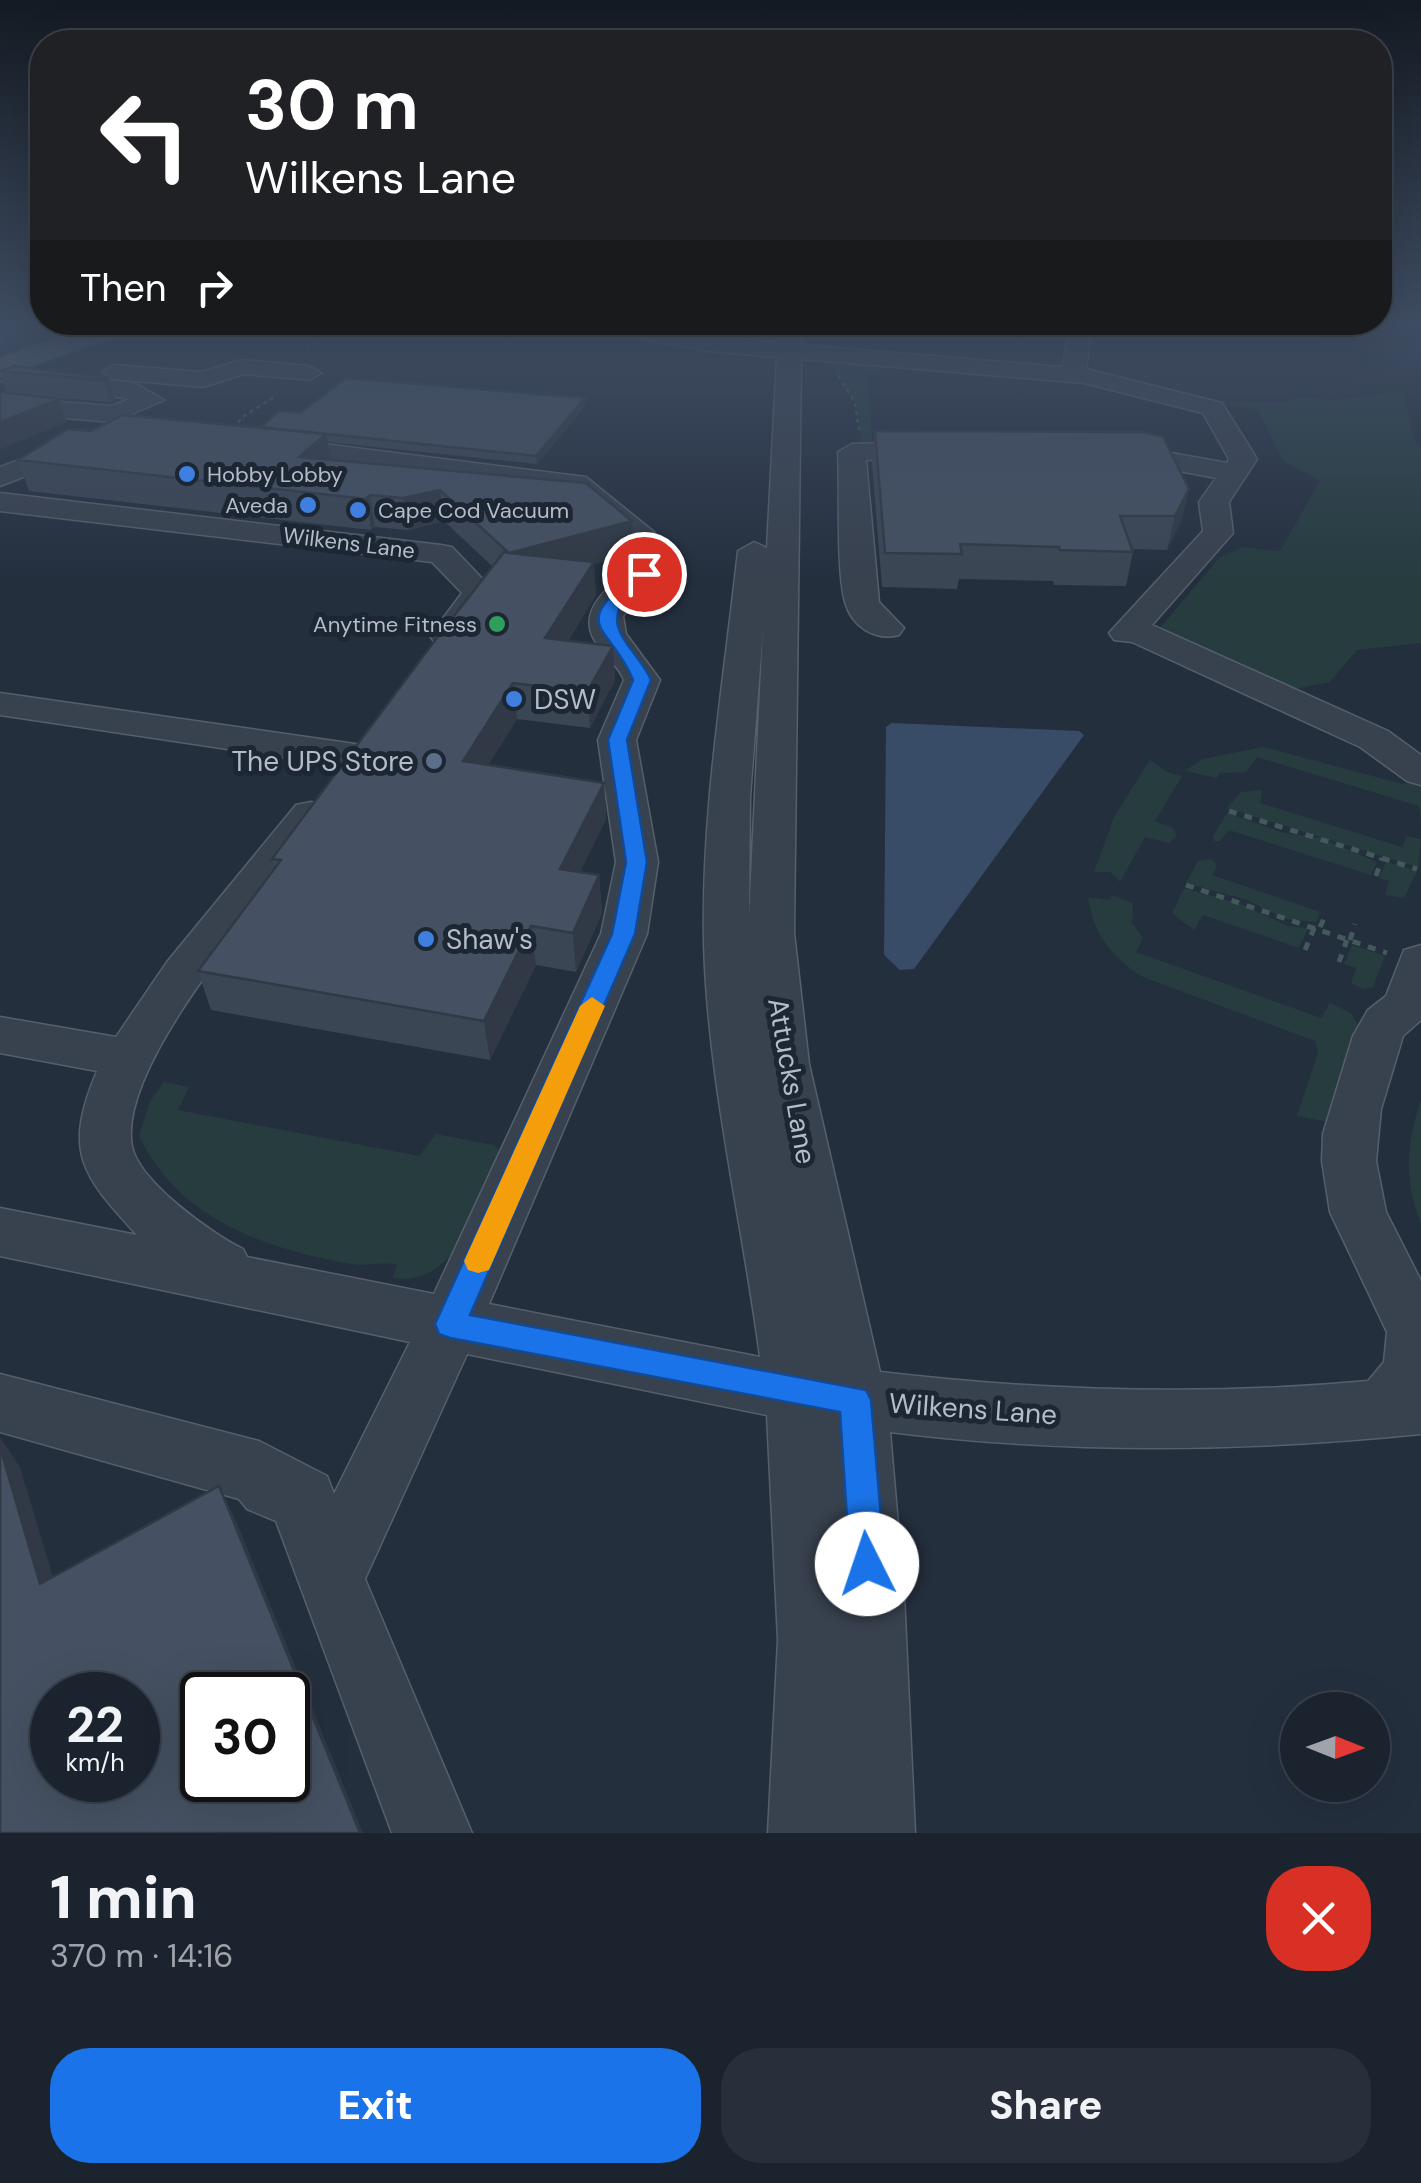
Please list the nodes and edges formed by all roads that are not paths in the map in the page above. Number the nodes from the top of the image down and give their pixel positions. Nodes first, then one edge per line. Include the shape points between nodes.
1 (58, 410) edge
2 (126, 410) edge
3 (771, 410) edge
4 (777, 410) edge
5 (1214, 410) edge
6 (0, 413) edge
7 (140, 433) edge
8 (52, 436) junction
9 (244, 436) edge
10 (958, 450) edge
11 (1082, 450) edge
12 (0, 456) edge
13 (102, 458) edge
14 (1232, 472) junction
15 (0, 477) edge
16 (0, 502) edge
17 (887, 628) dead end
18 (433, 654) edge
19 (0, 704) edge
20 (1421, 773) edge
21 (1404, 957) edge
22 (0, 1034) edge
23 (128, 1058) junction
24 (0, 1232) edge
25 (290, 1290) junction
26 (450, 1324) junction
27 (825, 1396) junction
28 (0, 1403) edge
29 (1401, 1407) edge
30 (329, 1578) junction
31 (432, 1833) edge
32 (808, 1833) edge
33 (875, 1833) edge

1 - 2 street
3 - 27 street, Attucks Lane via 729,854 727,944 750,1137
4 - 27 street, Attucks Lane via 772,932
5 - 14 street via 1243,457
6 - 8 street
7 - 8 street
8 - 12 street
8 - 13 street
8 - 15 street
9 - 26 street via 576,483 654,550 650,566 620,594 606,619 608,633 642,680 617,740 636,862 624,934
10 - 17 street via 852,452 860,592 872,621
11 - 14 street via 1142,452
14 - 20 street via 1214,502 1218,534 1129,631 1374,740
16 - 18 street, Wilkens Lane via 441,554 478,592
19 - 23 street via 366,741 153,1016
21 - 29 street via 1408,1005 1378,1036 1350,1133 1352,1188 1363,1230 1421,1346 1420,1366
22 - 23 street
23 - 25 street via 103,1129 110,1162 126,1186 195,1254
24 - 25 street
25 - 26 street, Wilkens Lane
26 - 27 street, Wilkens Lane
26 - 30 street
27 - 29 street, Wilkens Lane via 1171,1420
27 - 32 street, Attucks Lane
27 - 33 street, Attucks Lane via 869,1593
28 - 30 street via 259,1472 272,1486 303,1499
30 - 31 street

